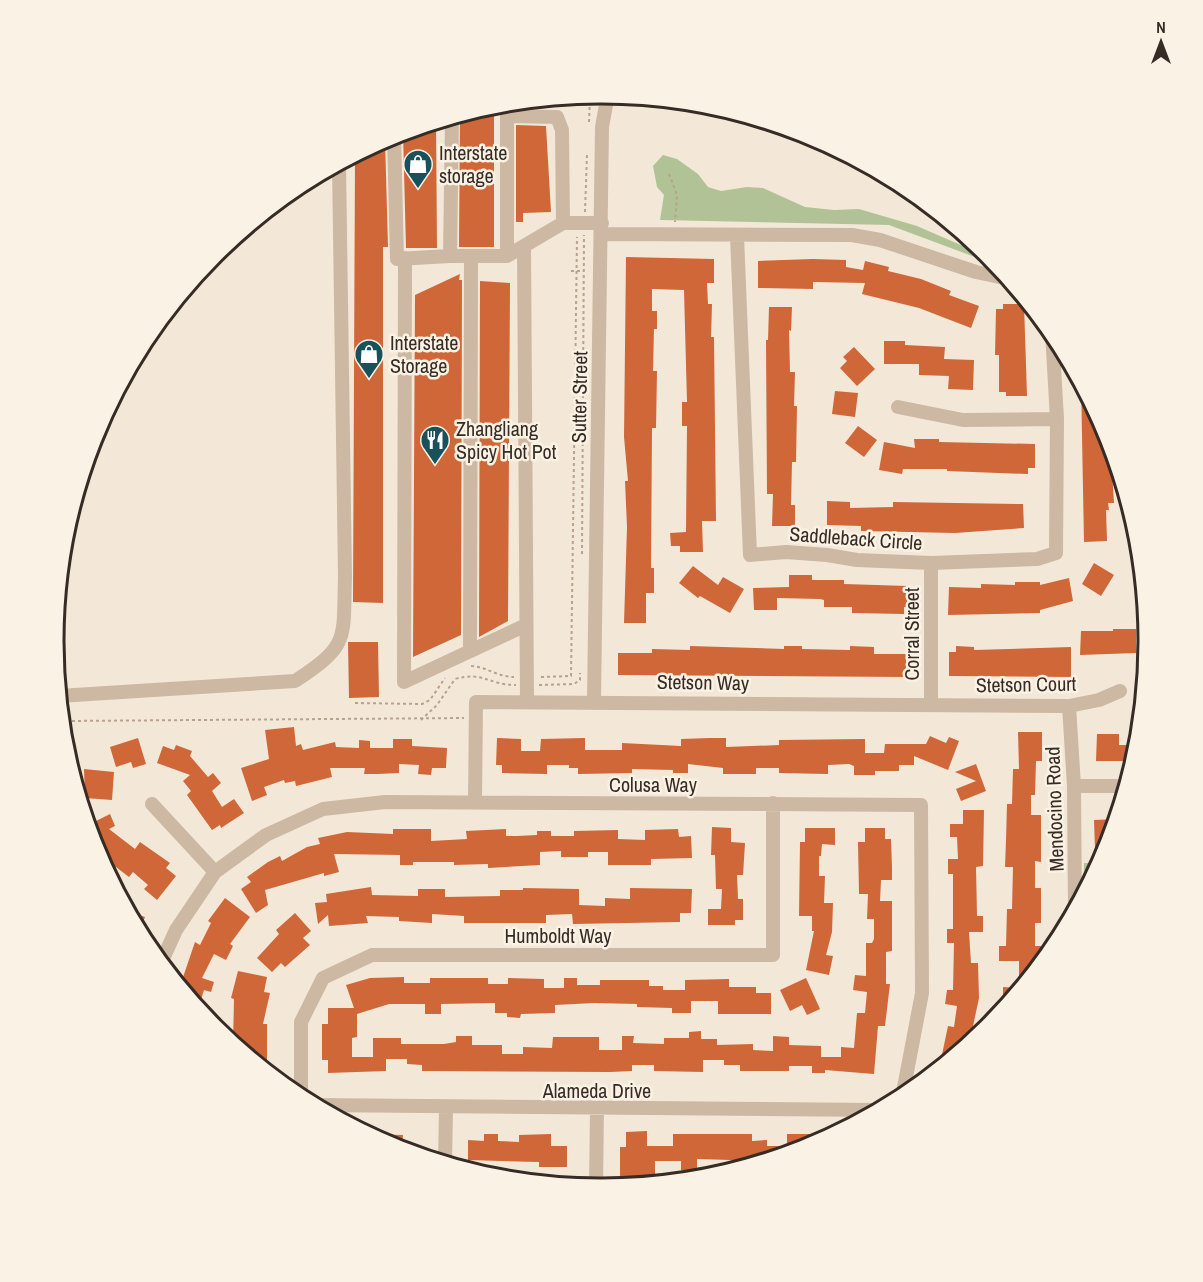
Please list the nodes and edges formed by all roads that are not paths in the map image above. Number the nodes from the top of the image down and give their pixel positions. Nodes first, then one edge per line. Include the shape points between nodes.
1 (606, 104) edge
2 (452, 125) edge
3 (394, 146) edge
4 (339, 173) edge
5 (562, 224) junction
6 (602, 228) junction
7 (737, 236) junction
8 (524, 246) junction
9 (450, 256) junction
10 (471, 256) junction
11 (507, 256) junction
12 (405, 258) junction
13 (995, 276) edge
14 (1053, 351) edge
15 (898, 407) dead end
16 (1057, 419) junction
17 (931, 563) junction
18 (526, 625) junction
19 (470, 651) junction
20 (1120, 691) dead end
21 (68, 695) edge
22 (594, 700) junction
23 (527, 701) junction
24 (930, 704) junction
25 (1069, 706) junction
26 (1074, 786) junction
27 (1118, 786) edge
28 (475, 802) junction
29 (773, 803) junction
30 (152, 804) dead end
31 (215, 872) junction
32 (1075, 895) edge
33 (165, 954) edge
34 (905, 1084) edge
35 (301, 1086) edge
36 (332, 1105) edge
37 (446, 1108) junction
38 (597, 1109) junction
39 (863, 1110) edge
40 (445, 1155) edge
41 (596, 1178) edge

1 - 6 street, Sutter Street via 602,127
2 - 9 street
3 - 12 street via 397,259
4 - 21 street via 343,637 326,660 295,681
5 - 6 street via 584,223
5 - 8 street
5 - 11 street via 562,130 557,117 507,116
6 - 7 street
6 - 22 street, Sutter Street
7 - 13 street via 852,235
7 - 17 street, Saddleback Circle via 750,555 786,552
8 - 11 street
8 - 18 street
9 - 10 street
9 - 12 street
10 - 11 street
10 - 19 street
12 - 19 street via 404,682
14 - 16 street, Saddleback Circle
15 - 16 street via 963,420
16 - 17 street, Saddleback Circle via 1056,553 1037,559
17 - 24 street, Corral Street
18 - 19 street
18 - 23 street
20 - 25 street, Stetson Court
22 - 23 street, Stetson Way
22 - 24 street, Stetson Way
23 - 28 street, Stetson Way via 476,702
24 - 25 street, Stetson Court
25 - 26 street, Mendocino Road
26 - 27 street
26 - 32 street, Mendocino Road
28 - 29 street, Colusa Way
28 - 31 street, Colusa Way via 385,802 323,809 266,835
29 - 34 street, Colusa Way via 921,805 922,993
29 - 35 street, Humboldt Way via 773,955 372,955 323,978 318,987 301,1022
30 - 31 street
31 - 33 street, Colusa Way via 176,930
36 - 37 street, Alameda Drive
37 - 38 street, Alameda Drive
37 - 40 street
38 - 39 street, Alameda Drive
38 - 41 street

